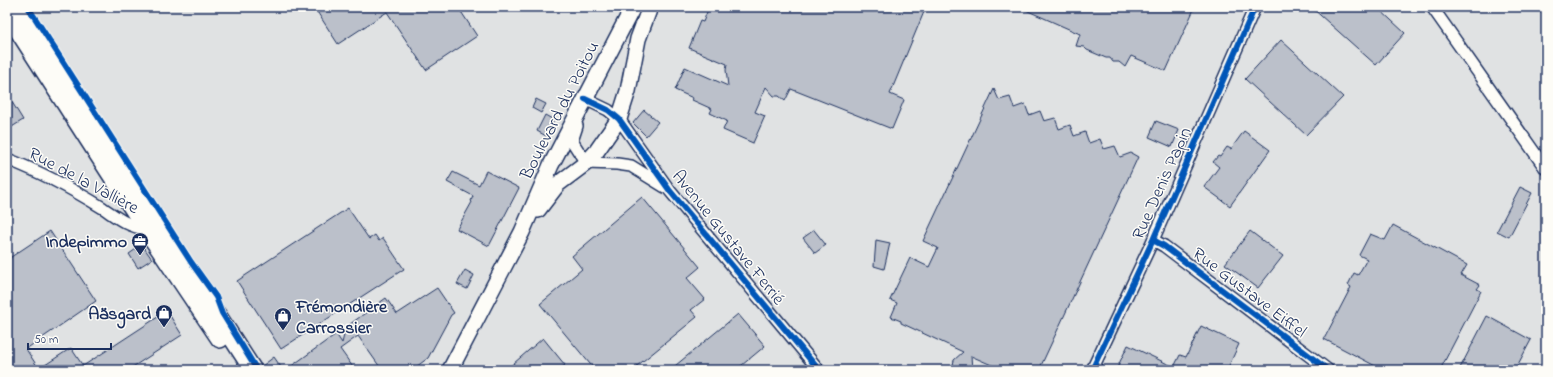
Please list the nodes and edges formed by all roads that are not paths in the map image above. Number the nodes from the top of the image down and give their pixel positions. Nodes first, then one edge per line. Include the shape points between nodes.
1 (18, 7) edge
2 (633, 7) edge
3 (650, 7) edge
4 (1255, 7) edge
5 (1432, 7) edge
6 (7, 13) edge
7 (582, 105) junction
8 (619, 119) junction
9 (7, 159) edge
10 (586, 163) junction
11 (1546, 169) edge
12 (670, 191) junction
13 (103, 208) junction
14 (133, 209) junction
15 (149, 222) junction
16 (522, 232) junction
17 (1153, 240) junction
18 (239, 370) edge
19 (253, 370) edge
20 (450, 370) edge
21 (819, 370) edge
22 (1092, 370) edge
23 (1328, 370) edge

1 - 15 main road
2 - 7 main road, Boulevard du Poitou
3 - 8 main road, Boulevard du Poitou via 638,39 628,91
4 - 17 street, Rue Denis Papin
5 - 11 street
6 - 14 main road
7 - 8 street, Avenue Gustave Ferrié via 608,110
7 - 10 street via 572,140
7 - 16 main road, Boulevard du Poitou via 543,180
8 - 10 main road, Boulevard du Poitou
8 - 12 street, Avenue Gustave Ferrié
9 - 13 street, Rue de la Vallière via 26,166
10 - 12 street, Avenue Gustave Ferrié via 630,166
10 - 16 main road, Boulevard du Poitou via 558,184
12 - 21 street, Avenue Gustave Ferrié
13 - 14 street via 117,212
13 - 15 street, Rue de la Vallière via 130,225
14 - 15 main road
15 - 18 main road
15 - 19 main road
16 - 20 main road, Boulevard du Poitou
17 - 22 street, Rue Denis Papin
17 - 23 street, Rue Gustave Eiffel

